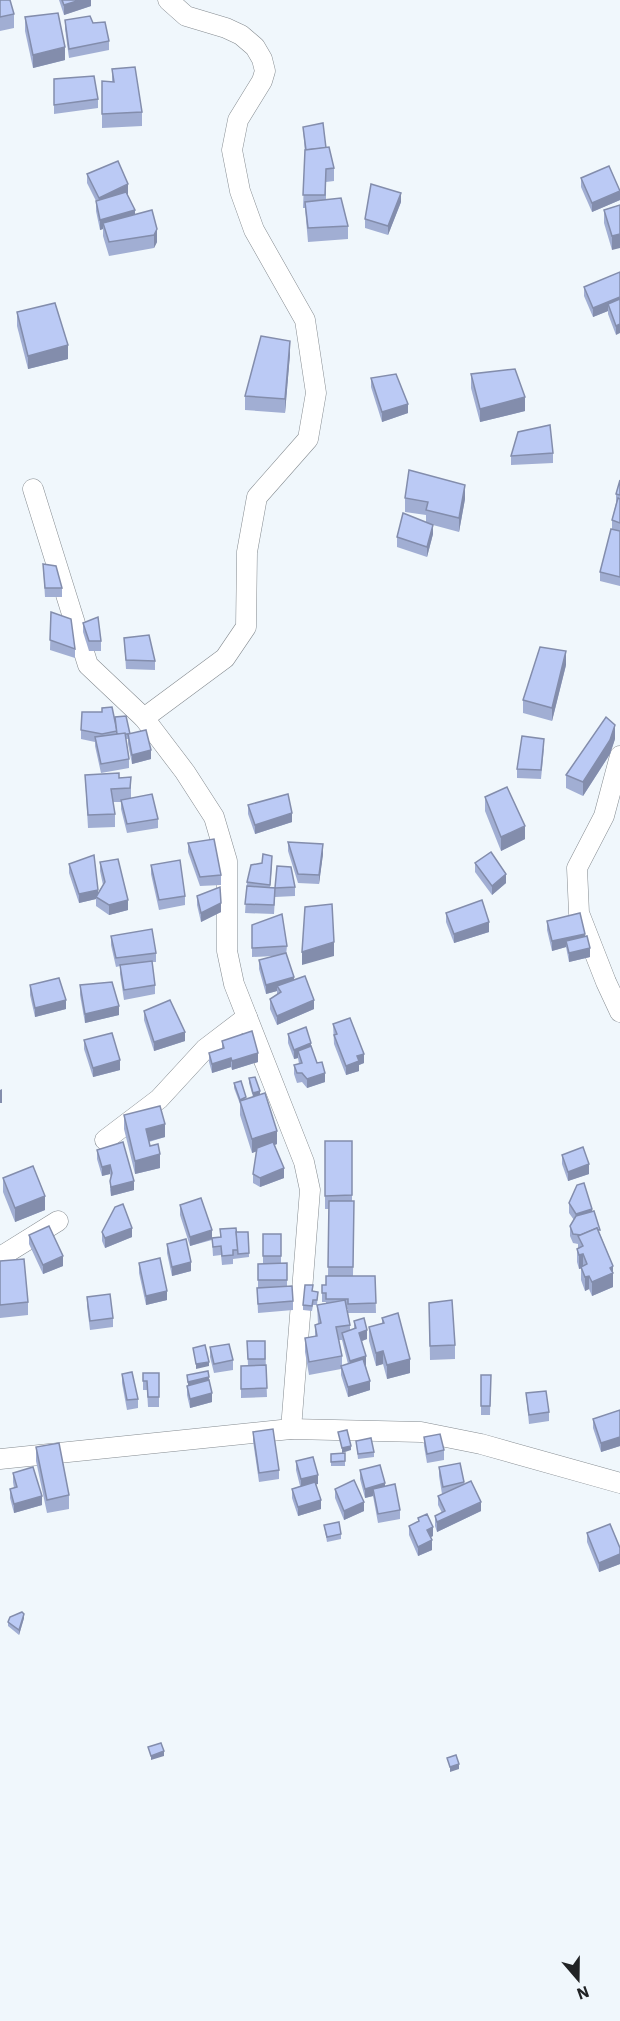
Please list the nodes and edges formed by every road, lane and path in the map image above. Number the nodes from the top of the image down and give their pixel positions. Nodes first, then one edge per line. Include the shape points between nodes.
1 (168, 0) edge
2 (33, 489) dead end
3 (144, 718) junction
4 (620, 756) edge
5 (620, 1012) edge
6 (247, 1017) junction
7 (105, 1140) dead end
8 (58, 1221) dead end
9 (0, 1257) edge
10 (291, 1429) junction
11 (0, 1459) edge
12 (620, 1483) edge

1 - 3 street via 186,16 241,35 262,59 262,81 238,120 232,150 240,191 254,230 305,320 316,393 308,439 257,497 247,552 246,627 225,658
2 - 3 street via 88,665
3 - 6 street via 214,817 227,861 227,951
4 - 5 street via 604,816 577,868 579,913
6 - 7 street via 206,1049 159,1099
6 - 10 street via 304,1162 309,1190
8 - 9 street
10 - 11 street
10 - 12 street via 421,1432 480,1444

